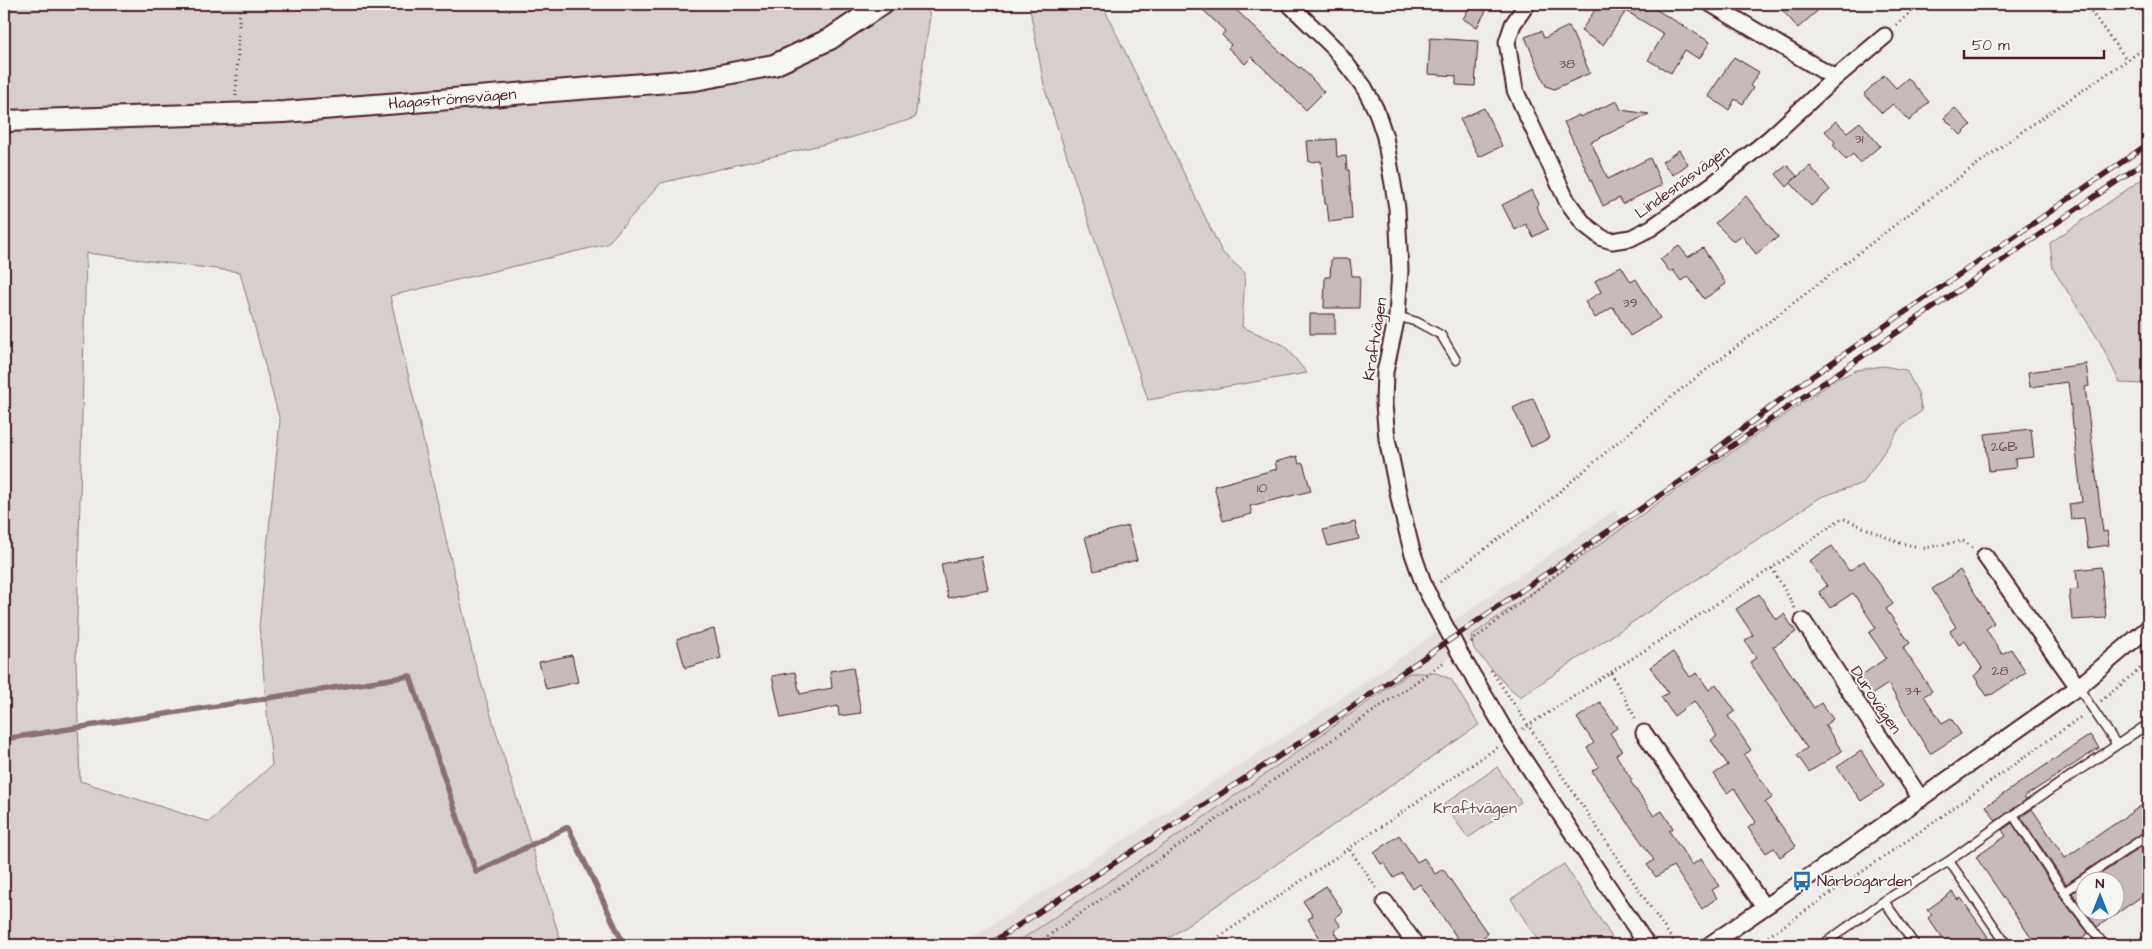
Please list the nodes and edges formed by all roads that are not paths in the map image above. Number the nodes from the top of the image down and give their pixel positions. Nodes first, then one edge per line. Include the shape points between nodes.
1 (882, 4) edge
2 (1289, 4) edge
3 (1527, 4) edge
4 (1711, 4) edge
5 (1885, 36) road end
6 (1835, 78) junction
7 (4, 121) edge
8 (1397, 316) junction
9 (1456, 360) dead end
10 (1985, 556) road end
11 (1802, 621) road end
12 (2148, 628) edge
13 (2078, 687) junction
14 (2148, 724) edge
15 (1644, 733) road end
16 (2117, 745) junction
17 (1921, 798) junction
18 (2013, 815) junction
19 (2148, 835) edge
20 (1949, 861) junction
21 (2064, 892) junction
22 (1884, 901) junction
23 (1385, 902) road end
24 (1764, 907) junction
25 (2148, 939) edge
26 (1416, 945) edge
27 (1647, 945) edge
28 (1709, 945) edge
29 (1824, 945) edge
30 (1914, 945) edge
31 (2007, 945) edge
32 (2104, 945) edge
33 (2139, 945) edge

1 - 7 street, Hagaströmsvägen via 830,39 774,66 695,80 304,110
2 - 8 street, Kraftvägen via 1334,48 1364,87 1376,110 1385,138 1397,208 1400,270
3 - 6 street, Lindesnäsvägen via 1513,24 1507,42 1514,90 1567,201 1584,224 1602,238 1612,241 1631,238 1651,228 1713,184 1770,138
4 - 6 street
5 - 6 street, Lindesnäsvägen
8 - 9 lane via 1441,335
8 - 27 street, Kraftvägen via 1385,372 1387,439 1412,551 1427,592 1510,739
10 - 13 street
11 - 17 street, Durovägen
12 - 13 street
13 - 16 lane
13 - 17 street
14 - 16 lane
15 - 24 street
16 - 18 lane
17 - 24 street
18 - 20 lane
18 - 21 lane
19 - 21 lane
20 - 22 lane
20 - 31 lane
21 - 32 lane
22 - 29 lane
22 - 30 lane
23 - 26 street
24 - 28 street
25 - 33 lane

